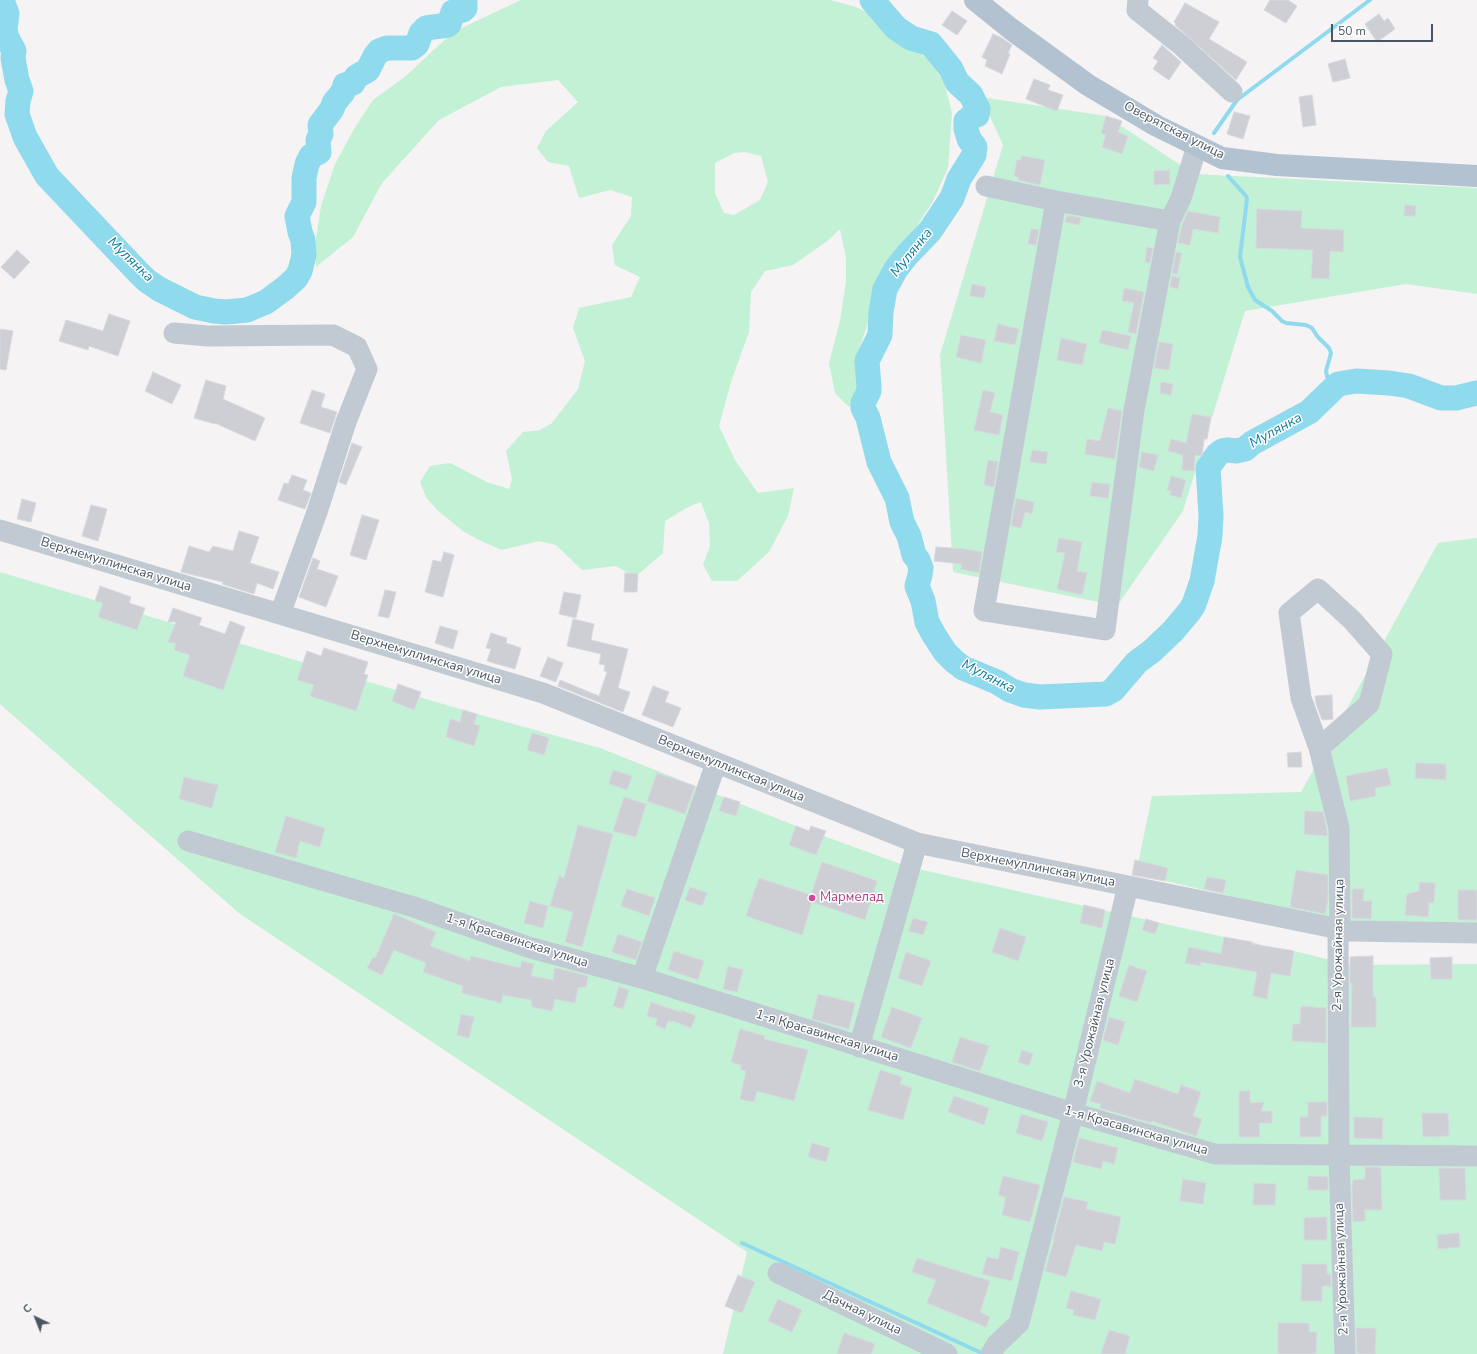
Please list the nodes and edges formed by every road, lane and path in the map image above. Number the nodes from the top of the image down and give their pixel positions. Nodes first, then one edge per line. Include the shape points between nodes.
1 (975, 0) edge
2 (1138, 0) edge
3 (1232, 92) dead end
4 (1197, 146) junction
5 (1477, 176) edge
6 (986, 186) dead end
7 (1056, 201) junction
8 (1170, 221) junction
9 (174, 333) dead end
10 (0, 530) edge
11 (276, 613) junction
12 (1319, 748) junction
13 (716, 763) junction
14 (188, 841) dead end
15 (917, 844) junction
16 (1128, 886) junction
17 (1338, 929) junction
18 (1477, 933) edge
19 (642, 978) junction
20 (859, 1046) junction
21 (1073, 1114) junction
22 (1339, 1156) junction
23 (1477, 1156) edge
24 (778, 1273) dead end
25 (946, 1354) edge
26 (991, 1354) edge
27 (1344, 1354) edge

1 - 4 main road, Оверятская улица via 1088,84 1157,126
2 - 3 street via 1137,10 1181,45
4 - 5 main road, Оверятская улица via 1222,158 1277,165
4 - 8 street via 1181,198
6 - 7 street
7 - 8 street
7 - 8 street via 984,611 1105,630 1134,410
9 - 11 street via 208,336 332,335 357,347 367,369 346,422 283,606
10 - 11 street, Верхнемуллинская улица
11 - 13 street, Верхнемуллинская улица via 543,694
12 - 12 street, 2-я Урожайная улица via 1369,704 1382,654 1352,620 1318,589 1290,613 1301,698
12 - 17 street, 2-я Урожайная улица via 1339,828
13 - 15 street, Верхнемуллинская улица
13 - 19 street
14 - 19 street, 1-я Красавинская улица via 414,907 528,947
15 - 16 street, Верхнемуллинская улица
15 - 20 street
16 - 17 street, Верхнемуллинская улица
16 - 21 street, 3-я Урожайная улица
17 - 18 street, Верхнемуллинская улица
17 - 22 street, 2-я Урожайная улица
19 - 20 street, 1-я Красавинская улица
20 - 21 street, 1-я Красавинская улица
21 - 22 street, 1-я Красавинская улица via 1215,1154
21 - 26 street, 3-я Урожайная улица via 1019,1323 997,1344
22 - 23 street, 1-я Красавинская улица
22 - 27 street, 2-я Урожайная улица
24 - 25 street, Дачная улица

